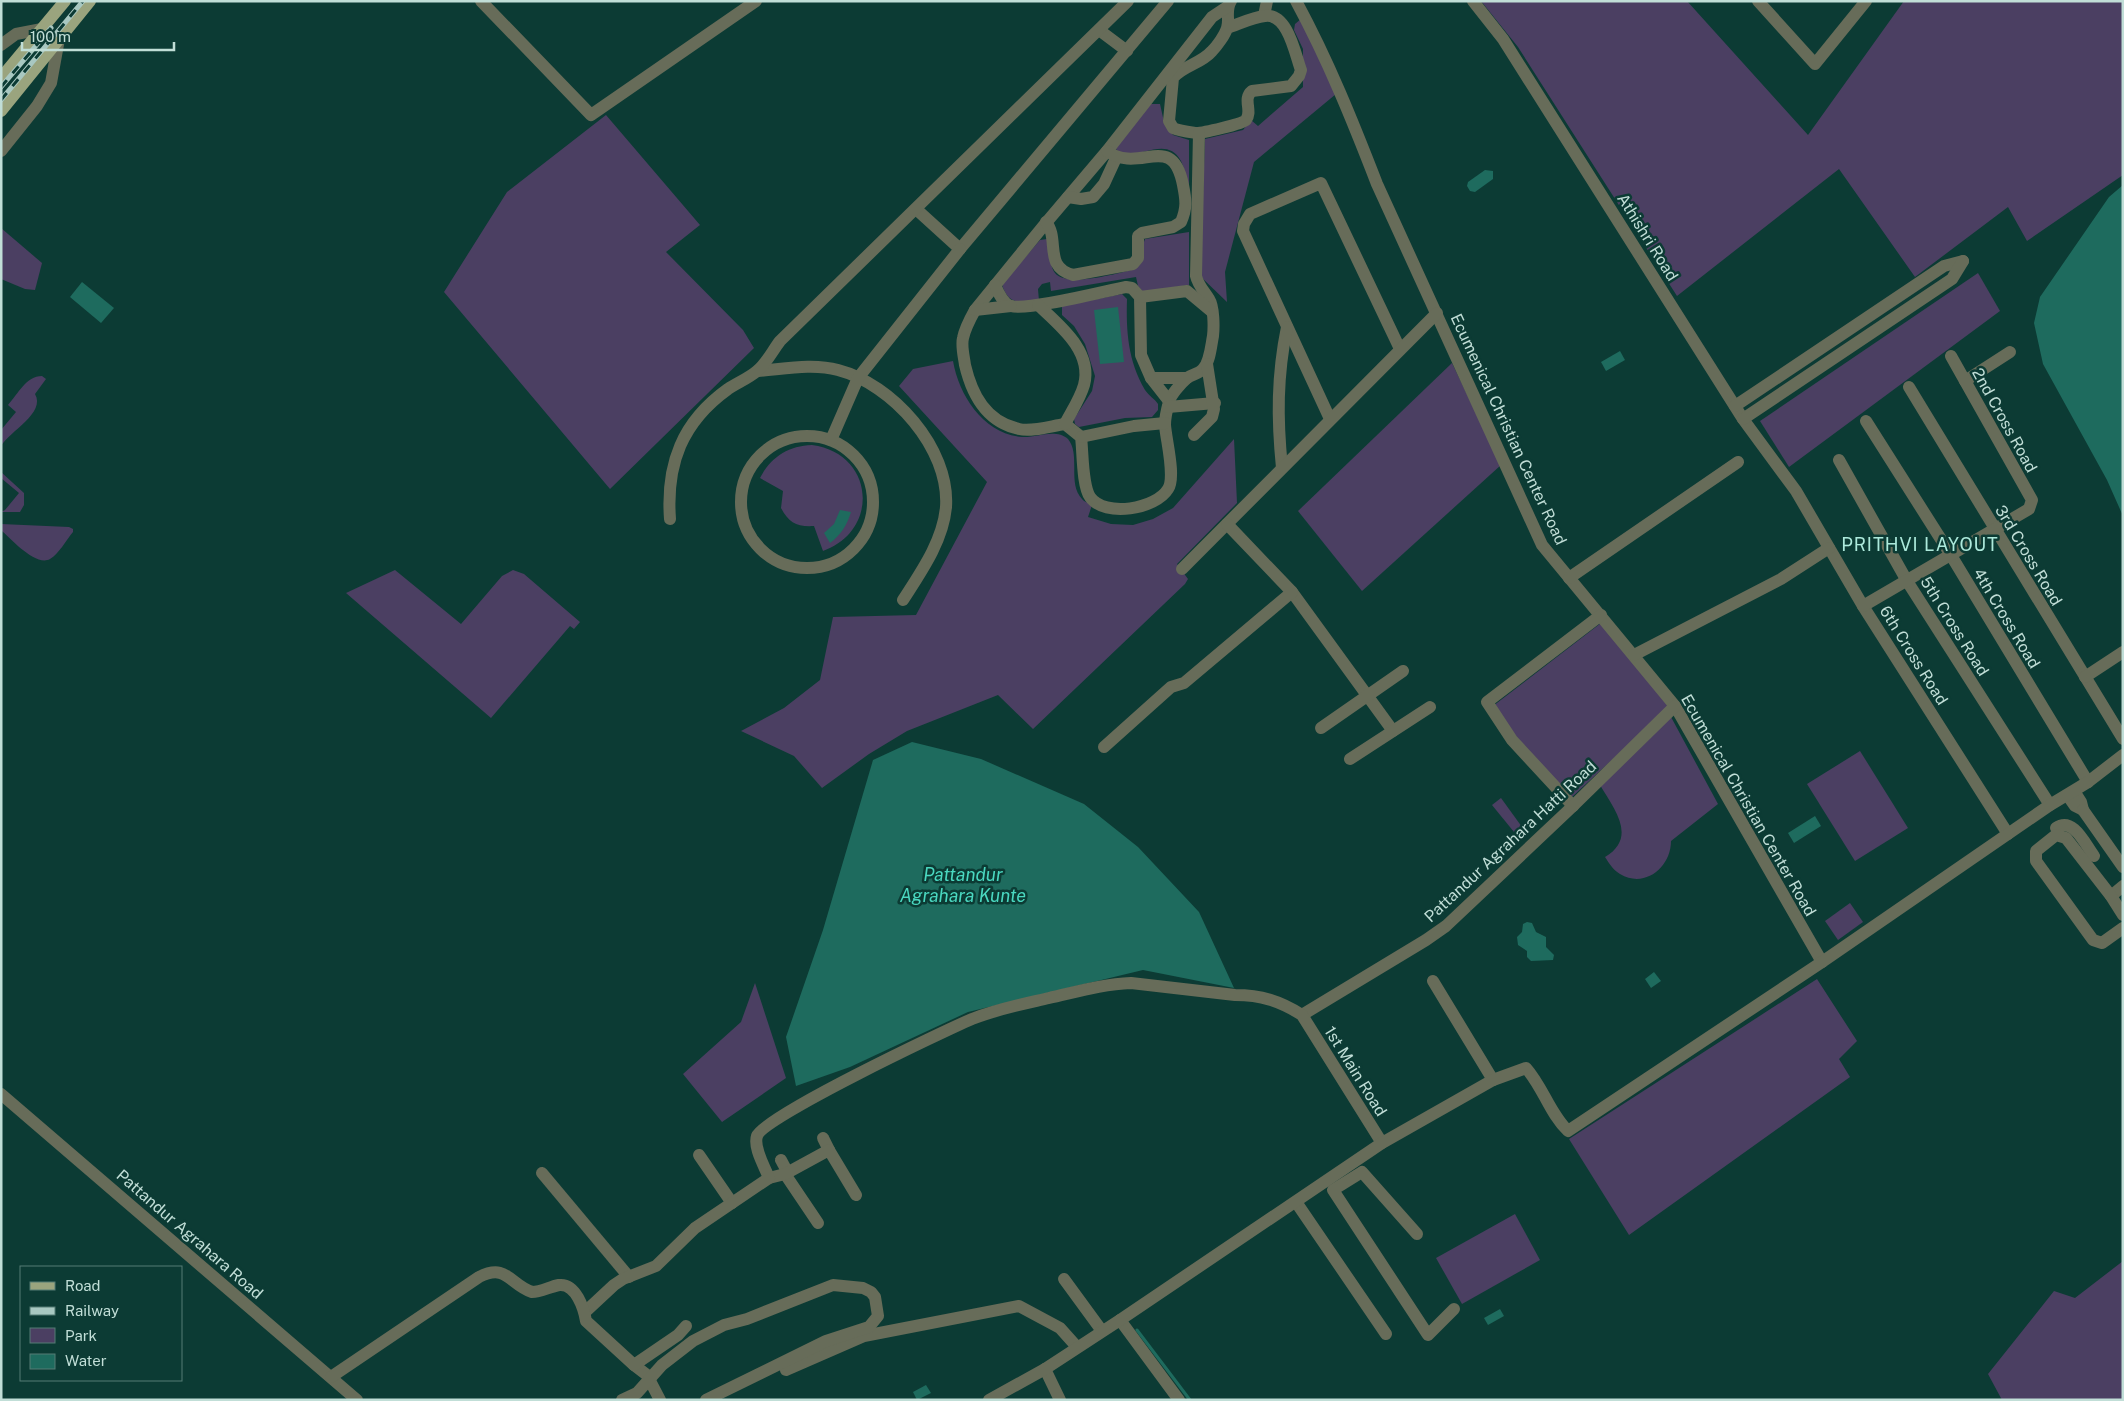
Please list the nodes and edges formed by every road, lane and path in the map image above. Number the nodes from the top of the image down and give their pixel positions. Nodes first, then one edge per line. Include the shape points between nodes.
1 (65, 1) edge
2 (90, 1) edge
3 (481, 1) edge
4 (756, 1) edge
5 (1128, 1) edge
6 (1168, 1) edge
7 (1267, 1) edge
8 (1296, 1) edge
9 (1473, 1) edge
10 (1758, 1) edge
11 (1866, 1) edge
12 (1229, 4) edge
13 (1264, 16) junction
14 (1228, 28) junction
15 (42, 29) junction
16 (1099, 30) junction
17 (59, 39) junction
18 (1, 45) edge
19 (1127, 51) junction
20 (1, 78) edge
21 (1, 111) edge
22 (1199, 133) junction
23 (1, 151) edge
24 (1112, 154) junction
25 (1068, 197) junction
26 (916, 209) junction
27 (1046, 222) junction
28 (1181, 222) junction
29 (1197, 223) junction
30 (960, 248) junction
31 (995, 285) junction
32 (1140, 297) junction
33 (1038, 305) junction
34 (1011, 306) junction
35 (975, 310) junction
36 (1212, 311) junction
37 (1437, 313) junction
38 (1287, 327) junction
39 (1400, 349) junction
40 (2010, 352) dead end
41 (1951, 356) dead end
42 (1207, 364) junction
43 (758, 371) junction
44 (858, 378) junction
45 (1151, 378) junction
46 (1187, 378) junction
47 (1965, 381) junction
48 (1909, 387) dead end
49 (1215, 402) junction
50 (1168, 404) junction
51 (1735, 406) junction
52 (1744, 419) junction
53 (1330, 420) junction
54 (1866, 420) dead end
55 (1165, 423) junction
56 (1065, 424) junction
57 (1194, 435) dead end
58 (1081, 437) junction
59 (831, 440) junction
60 (1838, 460) dead end
61 (1738, 462) dead end
62 (1282, 468) junction
63 (1796, 491) joint
64 (670, 519) dead end
65 (1227, 524) junction
66 (1994, 529) junction
67 (1829, 548) junction
68 (1950, 555) junction
69 (1182, 569) dead end
70 (1568, 578) junction
71 (1907, 581) junction
72 (1292, 592) junction
73 (903, 600) dead end
74 (1863, 606) junction
75 (1601, 615) junction
76 (2123, 652) edge
77 (1634, 655) junction
78 (1403, 671) dead end
79 (2085, 677) junction
80 (1368, 695) junction
81 (1675, 706) junction
82 (1430, 707) dead end
83 (1320, 728) dead end
84 (1393, 731) junction
85 (2123, 739) edge
86 (1104, 747) dead end
87 (1350, 759) dead end
88 (2121, 759) edge
89 (2088, 782) junction
90 (2071, 793) junction
91 (2050, 805) junction
92 (1573, 806) junction
93 (2056, 828) dead end
94 (2008, 834) junction
95 (2107, 846) junction
96 (2089, 859) junction
97 (2123, 867) edge
98 (2118, 892) edge
99 (2123, 915) edge
100 (2123, 928) edge
101 (1822, 962) junction
102 (1433, 981) dead end
103 (1302, 1015) junction
104 (1493, 1080) junction
105 (1, 1094) edge
106 (823, 1138) dead end
107 (1382, 1143) junction
108 (830, 1150) junction
109 (700, 1155) dead end
110 (781, 1160) dead end
111 (542, 1173) dead end
112 (787, 1173) junction
113 (1345, 1176) junction
114 (770, 1178) junction
115 (856, 1194) dead end
116 (1296, 1202) junction
117 (732, 1203) junction
118 (818, 1223) dead end
119 (1417, 1234) dead end
120 (629, 1277) junction
121 (1064, 1279) dead end
122 (1454, 1309) dead end
123 (585, 1312) junction
124 (1120, 1320) junction
125 (686, 1326) dead end
126 (1102, 1331) junction
127 (1386, 1334) dead end
128 (1077, 1348) junction
129 (634, 1365) junction
130 (1045, 1369) junction
131 (330, 1377) junction
132 (650, 1380) junction
133 (752, 1386) dead end
134 (357, 1400) edge
135 (622, 1400) edge
136 (660, 1400) edge
137 (706, 1400) edge
138 (989, 1400) edge
139 (1060, 1400) edge
140 (1179, 1400) edge

1 - 15 main road
2 - 17 main road
3 - 4 street via 591,115
5 - 16 street
6 - 19 street
7 - 13 street
8 - 37 street, Ecumenical Christian Center Road
9 - 51 street, Athishri Road via 1503,39
10 - 11 street via 1815,64
12 - 14 street
12 - 24 street via 1212,17
13 - 14 street
13 - 22 street via 1277,19 1287,30 1301,70 1299,76 1291,86 1249,93 1248,116 1242,122
14 - 22 street via 1208,55 1176,74 1172,82 1168,121 1179,130
15 - 18 street via 16,34
15 - 20 main road
16 - 19 street
16 - 26 street
17 - 21 main road
17 - 23 street via 51,83
19 - 30 street
22 - 29 street
24 - 25 street
24 - 25 street via 1099,192 1081,200
24 - 28 street via 1125,160 1164,156 1175,162 1182,176 1187,204
25 - 27 street
26 - 30 street
26 - 43 street via 780,341
27 - 28 street via 1050,227 1058,267 1073,275 1133,264 1138,258 1138,236
27 - 31 street
28 - 29 street
29 - 36 street via 1197,281 1211,301
30 - 44 street
31 - 34 street
31 - 35 street
32 - 33 street via 1136,290 1126,287
32 - 36 street via 1187,291
32 - 45 street via 1141,355
33 - 34 street
33 - 56 street via 1069,336 1084,360 1084,384
34 - 35 street
35 - 56 street via 962,340 970,386 977,400 1003,424 1021,430
36 - 42 street via 1213,335
37 - 39 street
37 - 70 street, Ecumenical Christian Center Road via 1542,545
38 - 39 street via 1243,230 1244,224 1250,214 1321,183
38 - 53 street
38 - 62 street via 1277,407
39 - 53 street
40 - 47 street
41 - 47 street, 2nd Cross Road
42 - 46 street
42 - 49 street
43 - 44 street via 817,367 838,370
43 - 64 street via 710,405 688,430 676,455 669,482
44 - 59 street
44 - 73 street via 877,386 911,418 928,444 943,478 946,507 940,536
45 - 46 street
45 - 50 street
46 - 50 street
47 - 66 street, 2nd Cross Road via 2032,500 2029,509
48 - 66 street, 3rd Cross Road
49 - 50 street
49 - 57 street via 1212,417
50 - 55 street
51 - 52 street, Athishri Road
51 - 52 street via 1944,266 1963,261 1952,279
52 - 63 street, Athishri Road
53 - 62 street
54 - 68 street, 4th Cross Road
55 - 58 street
55 - 58 street via 1170,488 1160,498 1141,507 1106,507 1090,497 1086,488
56 - 58 street
59 - 59 street via 849,450 863,465 873,497 870,524 860,542 846,556 828,565 808,569 788,566 769,557 753,542 744,523 740,502 744,481 754,462 770,447 789,438 810,436
60 - 71 street, 5th Cross Road
61 - 70 street
62 - 65 street
63 - 67 street, 6th Cross Road
65 - 69 street
65 - 72 street
66 - 68 street
66 - 79 street, 3rd Cross Road
67 - 74 street, 6th Cross Road
67 - 77 street via 1781,579
68 - 71 street
68 - 89 street, 4th Cross Road
70 - 75 street, Ecumenical Christian Center Road
71 - 74 street
71 - 91 street, 5th Cross Road
72 - 80 street
72 - 86 street via 1184,683 1171,687
74 - 94 street, 6th Cross Road
75 - 77 street, Ecumenical Christian Center Road
75 - 92 street via 1487,702 1512,740
76 - 79 street
77 - 81 street, Ecumenical Christian Center Road
78 - 80 street
79 - 85 street, 3rd Cross Road
80 - 83 street
80 - 84 street
81 - 92 street, Pattandur Agrahara Hatti Road
81 - 101 street, Ecumenical Christian Center Road
82 - 84 street
84 - 87 street
88 - 89 street
89 - 90 street
90 - 91 street
90 - 95 street via 2081,802
91 - 94 street
92 - 103 street, Pattandur Agrahara Hatti Road via 1446,926
93 - 96 street via 2064,824 2073,827
94 - 101 street
95 - 96 street
95 - 97 street
96 - 98 street
96 - 100 street via 2066,838 2056,835 2036,851 2036,861 2093,940 2102,943
98 - 99 street
101 - 104 street via 1568,1131 1560,1124 1536,1079 1526,1068
102 - 104 street
103 - 107 street, 1st Main Road
103 - 114 street via 1263,997 1131,984 1086,990 1004,1009 973,1019 887,1060 768,1123 759,1131 756,1144
104 - 107 street
105 - 131 street, Pattandur Agrahara Road
106 - 108 street
107 - 113 street
108 - 112 street
108 - 115 street
109 - 117 street
110 - 112 street
111 - 120 street
112 - 114 street
112 - 118 street
113 - 116 street
113 - 119 street via 1362,1172
113 - 122 street via 1333,1190 1428,1335
114 - 117 street
116 - 124 street
116 - 127 street
117 - 120 street via 687,1234 662,1262
120 - 123 street via 604,1293
121 - 126 street
123 - 129 street via 586,1321
123 - 131 street via 567,1287 558,1285 532,1292 504,1274 492,1272 479,1277
124 - 126 street
124 - 140 street
125 - 129 street
126 - 128 street
128 - 130 street
128 - 133 street via 1060,1328 1019,1306 864,1336
129 - 132 street
130 - 138 street
130 - 139 street
131 - 134 street, Pattandur Agrahara Road
132 - 135 street via 637,1393
132 - 136 street
132 - 137 street via 662,1365 693,1341 724,1325 834,1285 863,1288 875,1297 878,1316 869,1328 826,1341

